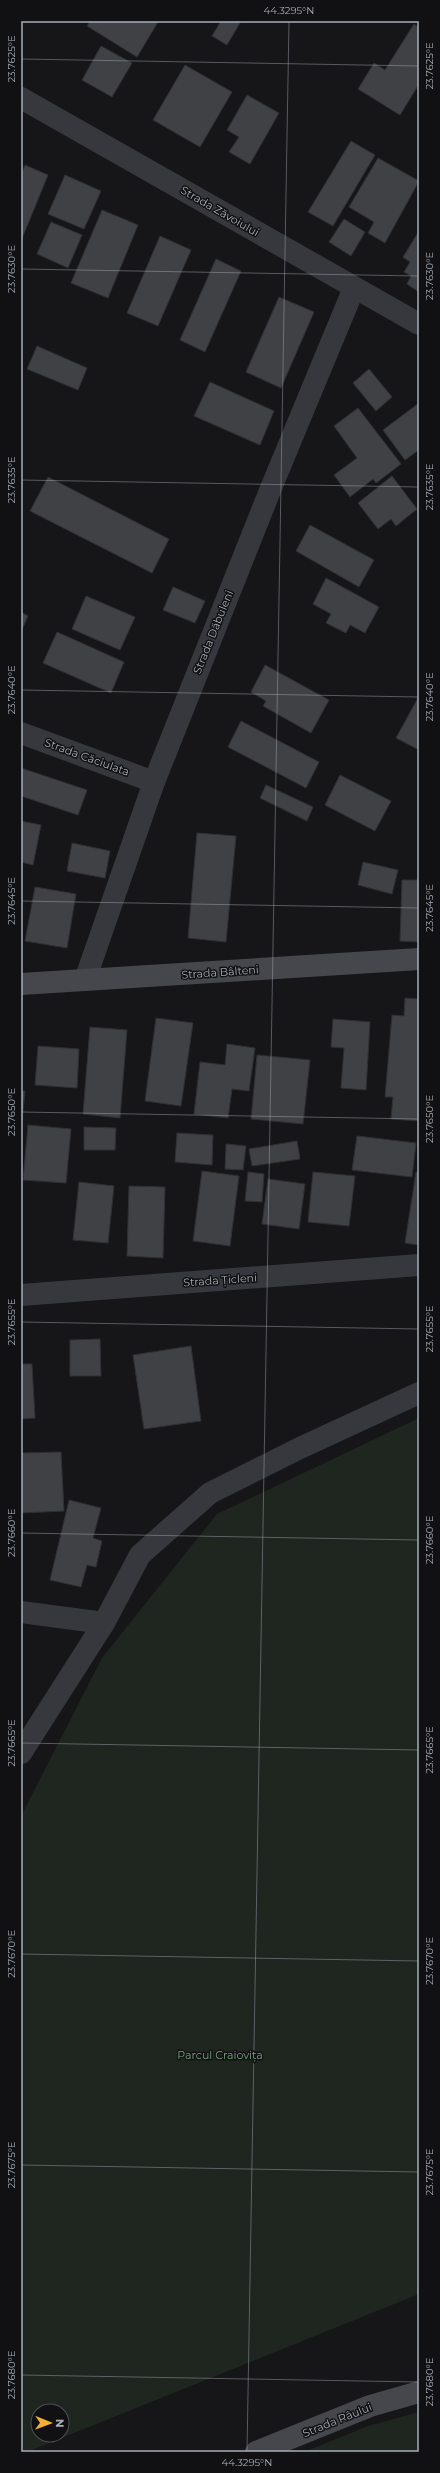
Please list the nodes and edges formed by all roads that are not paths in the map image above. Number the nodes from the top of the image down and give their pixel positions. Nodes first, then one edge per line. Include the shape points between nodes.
1 (21, 98) edge
2 (354, 288) junction
3 (419, 324) edge
4 (21, 733) edge
5 (154, 782) junction
6 (419, 959) edge
7 (85, 980) junction
8 (21, 984) edge
9 (419, 1265) edge
10 (21, 1295) edge
11 (419, 1393) edge
12 (21, 1612) edge
13 (104, 1623) junction
14 (21, 1753) edge
15 (419, 2392) edge
16 (256, 2452) edge

1 - 2 street, Strada Zăvoiului
2 - 3 street, Strada Zăvoiului
2 - 5 street, Strada Dăbuleni
4 - 5 street, Strada Căciulata
5 - 7 street, Strada Dăbuleni
6 - 7 street, Strada Bâlteni
7 - 8 street, Strada Bâlteni
9 - 10 street, Strada Țicleni
11 - 13 street via 210,1493 140,1555
12 - 13 street
13 - 14 street
15 - 16 street, Strada Râului via 370,2406

